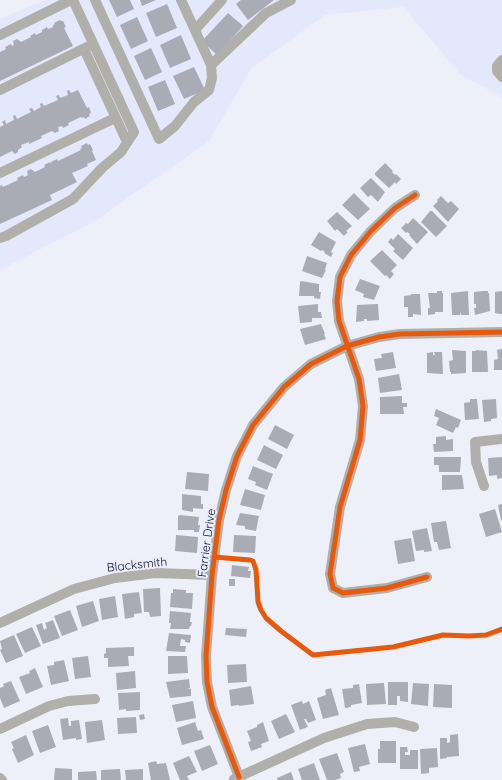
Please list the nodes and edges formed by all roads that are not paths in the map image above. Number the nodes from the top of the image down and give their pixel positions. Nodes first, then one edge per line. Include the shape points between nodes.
1 (72, 0) edge
2 (95, 0) edge
3 (181, 0) edge
4 (222, 0) edge
5 (291, 0) edge
6 (194, 30) junction
7 (0, 36) edge
8 (90, 47) junction
9 (502, 60) edge
10 (211, 65) junction
11 (502, 76) edge
12 (0, 90) edge
13 (115, 118) junction
14 (127, 142) junction
15 (0, 173) edge
16 (415, 195) dead end
17 (0, 238) edge
18 (502, 332) edge
19 (347, 346) junction
20 (502, 439) edge
21 (484, 486) dead end
22 (212, 575) junction
23 (427, 577) dead end
24 (0, 623) edge
25 (95, 699) dead end
26 (414, 727) dead end
27 (0, 728) edge
28 (0, 778) edge
29 (236, 779) edge
30 (2, 780) edge

1 - 7 street
1 - 8 street
2 - 10 street via 159,139 175,126 194,102 210,90
3 - 6 street
4 - 6 street
5 - 10 street via 266,13
6 - 10 street
8 - 12 street
8 - 13 street
8 - 14 street via 134,132
9 - 11 street via 497,66 497,71
13 - 14 street
13 - 15 street
14 - 17 street via 121,152 73,199
16 - 19 street via 371,231 351,255 340,277 336,301
18 - 19 street, Farrier Drive via 400,334
19 - 22 street, Farrier Drive via 311,364 284,387 253,425 237,456 226,490 219,520
19 - 23 street via 360,379 363,406 360,440 340,507 330,574 333,588 342,593 387,588
20 - 21 street via 475,442 476,462
22 - 24 street, Blacksmith via 155,573 115,578 74,589
22 - 29 street, Farrier Drive via 206,656 207,682 212,708
25 - 27 street via 68,701 49,706
26 - 29 street via 395,722 367,724 324,738
28 - 30 street

